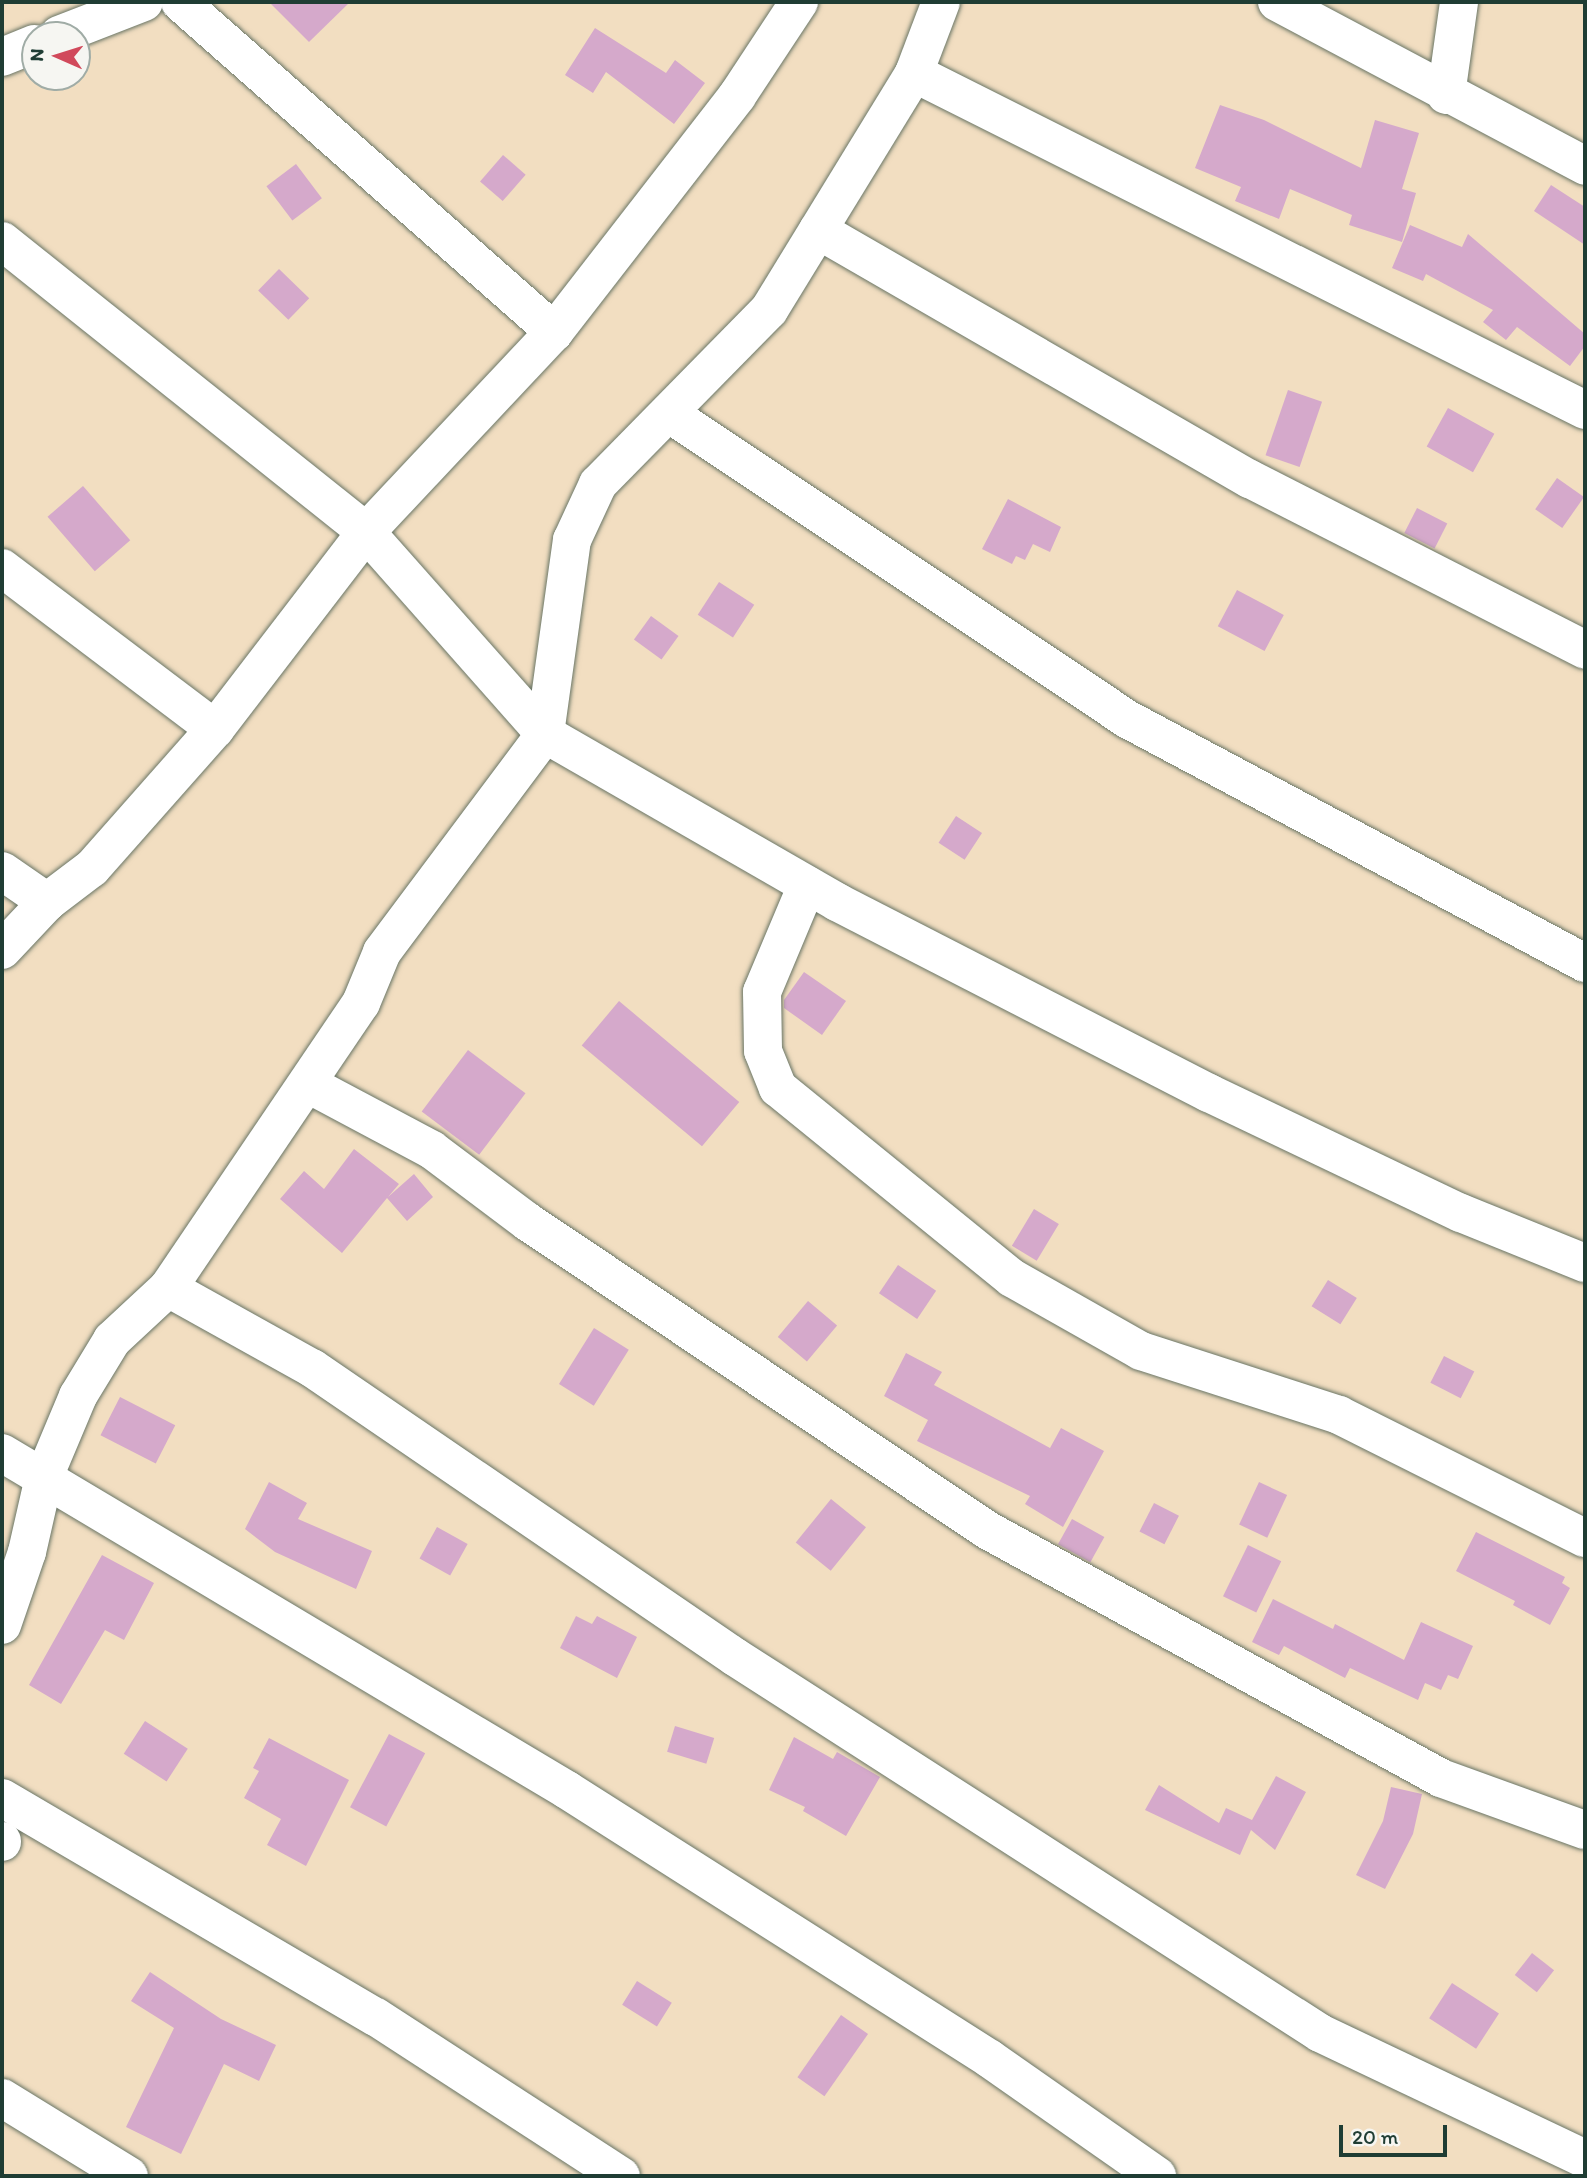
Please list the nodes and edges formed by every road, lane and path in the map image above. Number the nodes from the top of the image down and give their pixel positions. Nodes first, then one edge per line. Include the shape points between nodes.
1 (144, 2) edge
2 (180, 2) edge
3 (799, 2) edge
4 (941, 2) edge
5 (1277, 2) edge
6 (1459, 2) edge
7 (91, 23) edge
8 (21, 50) edge
9 (2, 57) edge
10 (914, 73) junction
11 (1446, 95) junction
12 (1585, 166) edge
13 (818, 230) junction
14 (2, 241) edge
15 (554, 332) junction
16 (1585, 410) edge
17 (670, 414) junction
18 (366, 532) junction
19 (2, 568) edge
20 (1585, 650) edge
21 (215, 729) junction
22 (545, 734) junction
23 (2, 871) edge
24 (807, 885) junction
25 (47, 902) junction
26 (2, 950) edge
27 (1585, 963) edge
28 (308, 1084) junction
29 (1585, 1263) edge
30 (168, 1288) junction
31 (2, 1453) edge
32 (44, 1477) junction
33 (1585, 1538) edge
34 (2, 1625) edge
35 (2, 1798) edge
36 (1585, 1830) edge
37 (2, 2098) edge
38 (1585, 2159) edge
39 (129, 2176) edge
40 (621, 2176) edge
41 (1157, 2176) edge

1 - 7 street
2 - 15 street
3 - 15 street via 737,96
4 - 10 street
5 - 11 street
6 - 11 street
8 - 9 street
10 - 13 street
10 - 16 street
11 - 12 street via 1489,112
13 - 17 street via 769,310
13 - 20 street via 1251,479
14 - 18 street
15 - 18 street
17 - 22 street via 598,484 580,519 572,540
17 - 27 street via 1127,719
18 - 21 street
18 - 22 street
19 - 21 street
21 - 25 street via 92,868
22 - 24 street
22 - 28 street via 382,952 361,1003
23 - 25 street
24 - 29 street via 1209,1093 1461,1213
24 - 33 street via 762,992 764,1051 778,1088 1012,1278 1141,1351 1339,1415
25 - 26 street
28 - 30 street
28 - 36 street via 432,1150 528,1222 986,1530 1441,1778
30 - 32 street via 112,1340 78,1396
30 - 38 street via 312,1368 735,1657 1320,2033
31 - 32 street
32 - 34 street
32 - 41 street via 567,1790 990,2059
35 - 40 street via 376,2017
37 - 39 street

